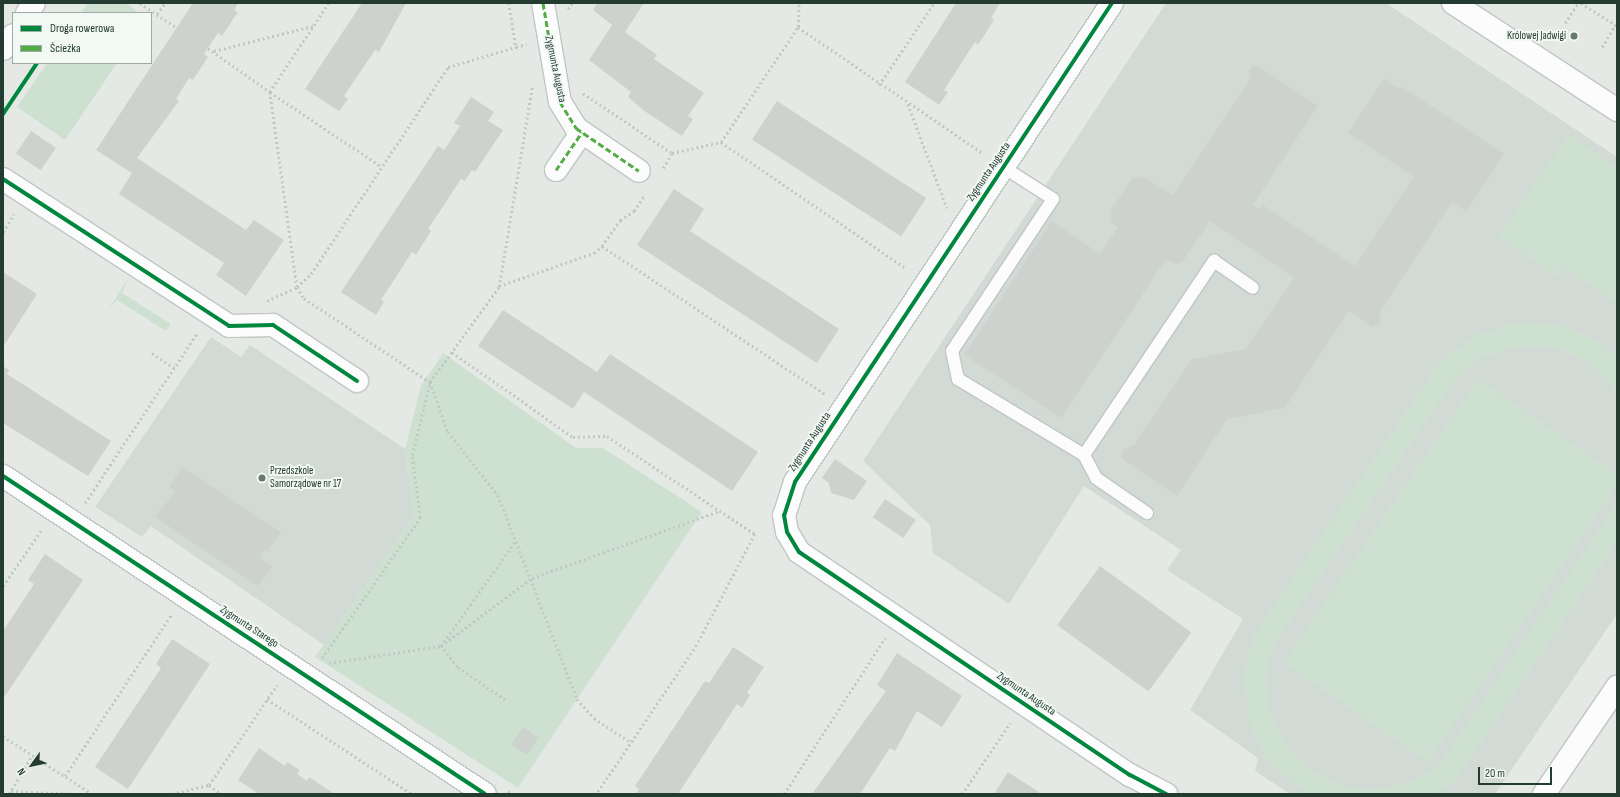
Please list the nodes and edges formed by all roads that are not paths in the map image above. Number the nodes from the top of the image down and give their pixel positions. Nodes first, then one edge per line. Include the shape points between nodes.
1 (34, 3) edge
2 (543, 3) edge
3 (1112, 3) edge
4 (1453, 3) edge
5 (28, 12) edge
6 (12, 36) edge
7 (3, 50) edge
8 (1617, 110) edge
9 (582, 132) junction
10 (1003, 167) junction
11 (556, 170) dead end
12 (3, 179) edge
13 (644, 179) road end
14 (1253, 288) dead end
15 (357, 381) dead end
16 (1084, 454) junction
17 (3, 476) edge
18 (1148, 513) dead end
19 (1617, 687) edge
20 (485, 794) edge
21 (1166, 794) edge
22 (1544, 794) edge

1 - 5 street
2 - 9 street, Zygmunta Augusta via 560,102
3 - 10 street, Zygmunta Augusta
4 - 8 street
6 - 7 street
9 - 11 street
9 - 13 street, Zygmunta Augusta
10 - 16 lane via 1053,199 952,351 958,379
10 - 21 street, Zygmunta Augusta via 795,482 784,515 787,532 799,552 1130,775
12 - 15 street via 209,315 229,326 273,325
14 - 16 lane via 1214,261
16 - 18 lane via 1096,478
17 - 20 street, Zygmunta Starego
19 - 22 street

